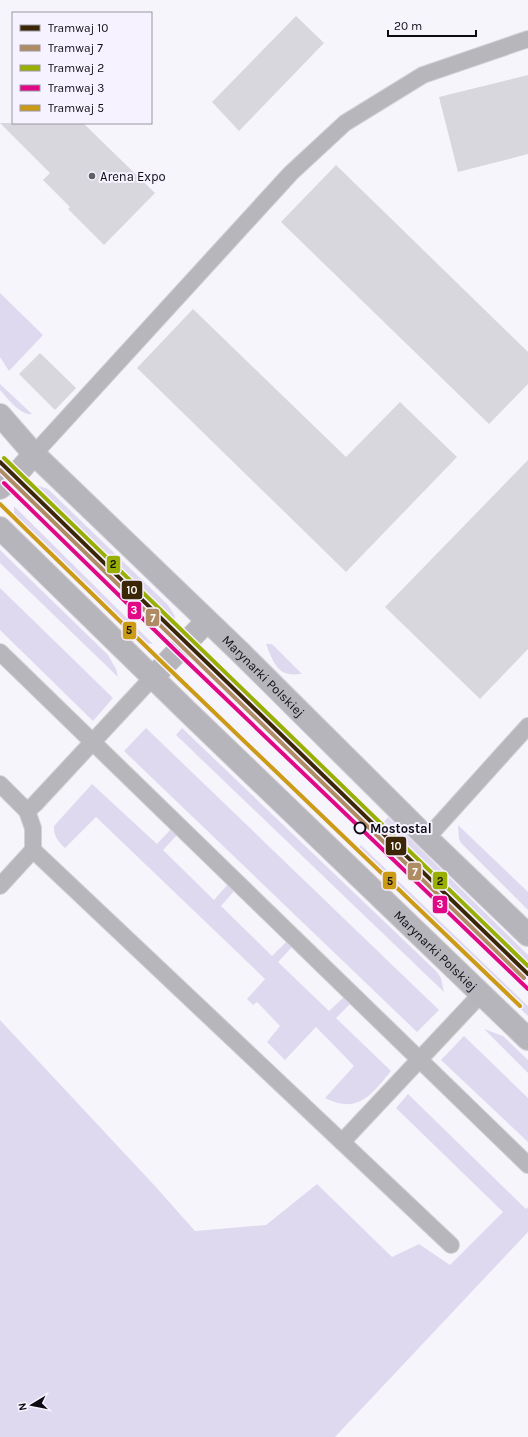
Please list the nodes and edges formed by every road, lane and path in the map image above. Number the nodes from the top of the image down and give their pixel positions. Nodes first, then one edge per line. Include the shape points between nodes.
1 (528, 38) edge
2 (0, 415) edge
3 (34, 454) junction
4 (0, 488) edge
5 (0, 528) edge
6 (207, 621) junction
7 (0, 652) edge
8 (153, 677) junction
9 (528, 726) edge
10 (92, 742) junction
11 (0, 784) edge
12 (27, 811) junction
13 (428, 838) junction
14 (32, 850) junction
15 (0, 886) edge
16 (528, 935) edge
17 (481, 994) junction
18 (528, 1039) edge
19 (419, 1060) junction
20 (342, 1142) junction
21 (528, 1165) edge
22 (451, 1245) dead end

1 - 3 lane via 423,75 345,123 291,173
2 - 3 main road, Marynarki Polskiej
3 - 4 main road
3 - 6 main road, Marynarki Polskiej
5 - 8 main road, Marynarki Polskiej
6 - 8 main road
6 - 13 main road, Marynarki Polskiej
7 - 10 lane
8 - 10 lane
8 - 17 main road, Marynarki Polskiej
9 - 13 lane
10 - 12 lane
10 - 19 lane
11 - 12 lane
12 - 14 lane via 33,828
13 - 16 main road, Marynarki Polskiej
14 - 15 lane
14 - 20 lane
17 - 18 main road, Marynarki Polskiej
17 - 19 lane
19 - 20 lane
19 - 21 lane
20 - 22 lane

